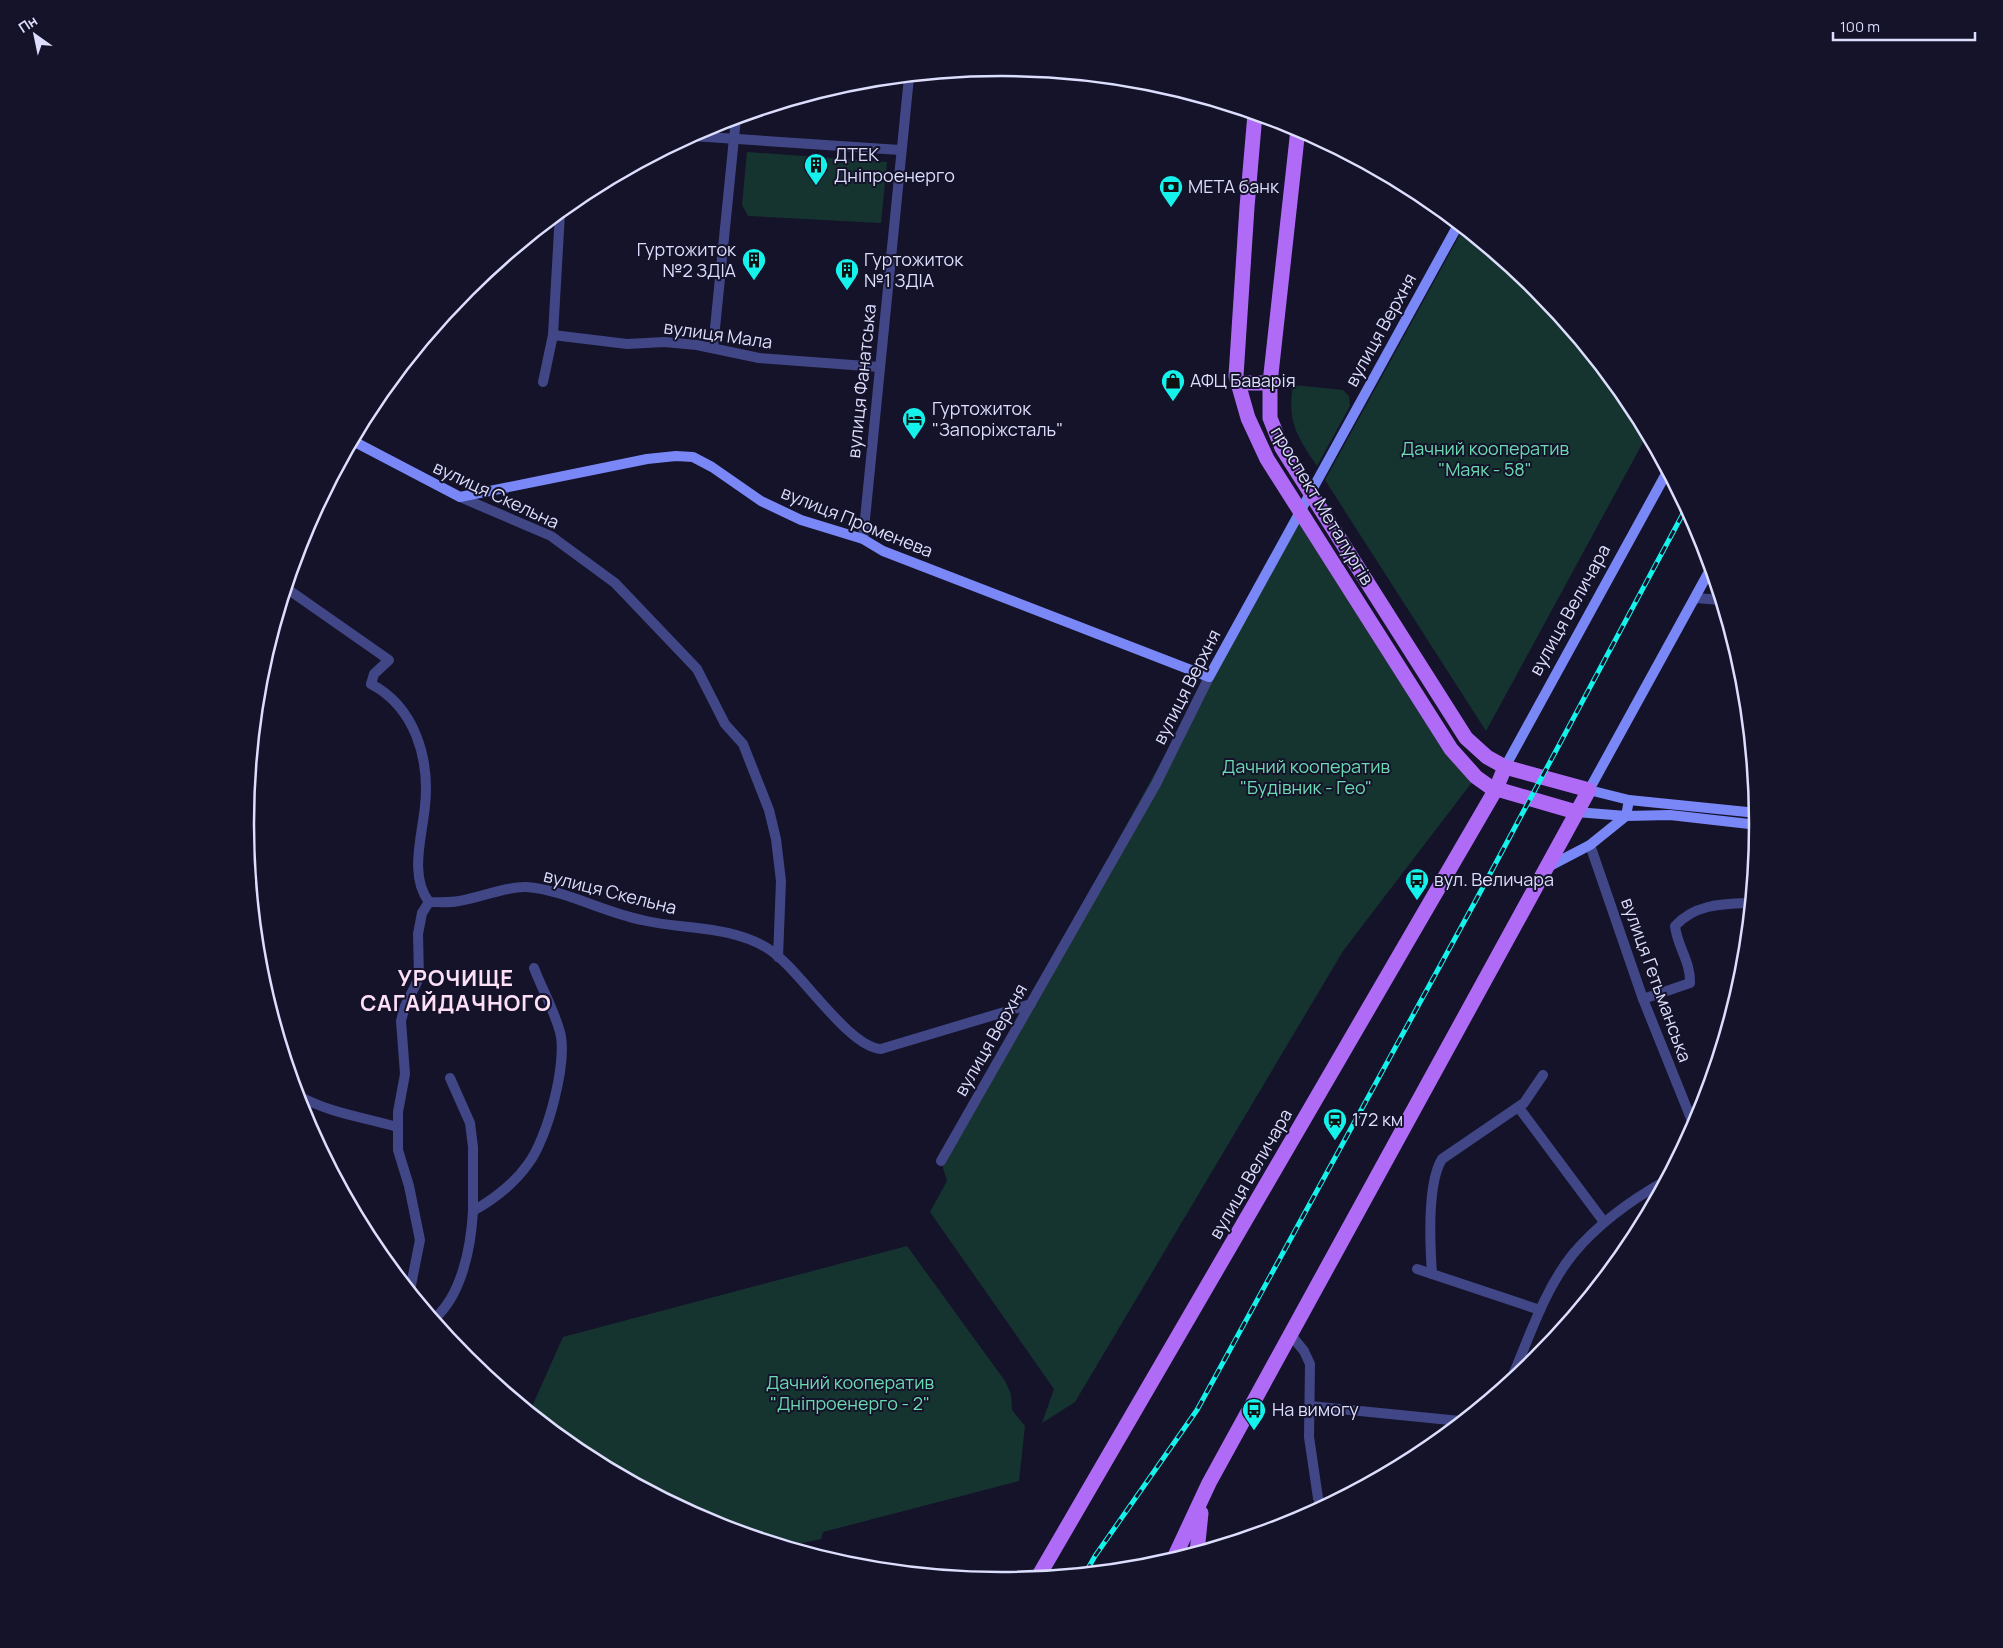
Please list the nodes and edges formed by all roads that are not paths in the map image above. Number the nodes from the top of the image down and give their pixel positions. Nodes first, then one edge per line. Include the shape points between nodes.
1 (908, 83) edge
2 (1254, 121) edge
3 (735, 126) edge
4 (706, 137) edge
5 (1297, 137) edge
6 (733, 140) junction
7 (900, 150) junction
8 (560, 221) edge
9 (1455, 230) edge
10 (553, 335) junction
11 (713, 348) junction
12 (879, 367) junction
13 (543, 382) dead end
14 (1238, 383) junction
15 (1270, 383) junction
16 (358, 444) edge
17 (1664, 478) edge
18 (1310, 492) junction
19 (460, 497) junction
20 (1300, 510) junction
21 (863, 539) junction
22 (1707, 576) edge
23 (291, 591) edge
24 (1696, 598) junction
25 (1715, 600) edge
26 (1209, 677) junction
27 (1505, 767) junction
28 (1496, 789) junction
29 (1589, 790) junction
30 (1629, 800) junction
31 (1749, 811) edge
32 (1576, 812) junction
33 (1626, 816) junction
34 (1749, 824) edge
35 (1590, 845) junction
36 (1545, 868) junction
37 (429, 902) junction
38 (1745, 903) edge
39 (778, 957) junction
40 (534, 968) dead end
41 (1643, 999) junction
42 (1031, 1004) junction
43 (1543, 1075) dead end
44 (450, 1078) dead end
45 (308, 1101) edge
46 (1519, 1108) junction
47 (1690, 1115) edge
48 (397, 1127) junction
49 (941, 1161) dead end
50 (1655, 1187) edge
51 (473, 1211) junction
52 (1604, 1222) junction
53 (1417, 1269) dead end
54 (1432, 1274) junction
55 (411, 1283) edge
56 (1540, 1310) junction
57 (438, 1316) edge
58 (1290, 1334) junction
59 (1517, 1365) edge
60 (1310, 1406) junction
61 (1451, 1421) edge
62 (1209, 1483) junction
63 (1320, 1501) edge
64 (1199, 1523) junction
65 (1197, 1545) edge
66 (1192, 1547) edge
67 (1178, 1550) edge
68 (1042, 1570) edge

1 - 7 street, вулиця Фанатська
2 - 14 main road, проспект Металургів via 1245,225
3 - 6 street
4 - 6 street
5 - 15 main road, проспект Металургів
6 - 7 street
6 - 11 street
7 - 12 street, вулиця Фанатська
8 - 10 street
9 - 18 street, вулиця Верхня
10 - 11 street, вулиця Мала via 627,344 664,342
10 - 13 street
11 - 12 street, вулиця Мала via 759,358
12 - 21 street, вулиця Фанатська
14 - 15 main road
14 - 20 main road, проспект Металургів via 1248,418 1267,459
15 - 18 main road, проспект Металургів via 1270,418 1282,448
16 - 19 street, вулиця Скельна
17 - 27 street, вулиця Величара
18 - 20 street, вулиця Верхня
18 - 27 main road, проспект Металургів via 1466,738 1486,756
19 - 21 street, вулиця Променева via 647,459 693,457 712,466 761,501 801,520
19 - 39 street, вулиця Скельна via 551,536 615,583 696,669 725,724 743,744 769,810 781,882
20 - 26 street, вулиця Верхня
20 - 28 main road, проспект Металургів via 1451,749 1476,777
21 - 26 street, вулиця Променева via 883,551
22 - 24 street
23 - 37 street via 389,660 374,674 371,684 385,692 402,709 413,725 419,746 426,785 419,883
24 - 25 street
24 - 29 street
26 - 42 street, вулиця Верхня via 1156,784
27 - 28 main road, вулиця Величара
27 - 29 main road, проспект Металургів
28 - 32 main road, проспект Металургів
28 - 68 main road, вулиця Величара
29 - 30 street
29 - 32 main road
30 - 31 street
30 - 33 street
32 - 33 street
32 - 36 main road
33 - 34 street via 1670,815
33 - 35 street
35 - 36 street
35 - 41 street, вулиця Гетьманська
36 - 58 main road
37 - 39 street, вулиця Скельна via 458,901 524,887 563,894 611,913 643,921 745,936 769,948
37 - 48 street via 418,928 419,978 401,1021 406,1074
38 - 41 street via 1714,904 1681,920 1675,926 1676,940 1691,972 1690,983
39 - 42 street, вулиця Скельна via 855,1036 875,1049
40 - 51 street via 560,1033 558,1082 540,1144 529,1164 493,1200
41 - 47 street, вулиця Гетьманська
42 - 49 street, вулиця Верхня
43 - 46 street
44 - 51 street via 470,1123
45 - 48 street via 367,1121
46 - 52 street
46 - 54 street via 1442,1159 1435,1170 1430,1242
48 - 55 street via 398,1150 420,1240
50 - 52 street
51 - 57 street via 457,1290
52 - 56 street via 1573,1254
53 - 54 street
54 - 56 street
56 - 59 street
58 - 60 street via 1310,1364
58 - 62 main road
60 - 61 street
60 - 63 street via 1312,1459
62 - 64 main road
62 - 67 main road
64 - 65 main road
64 - 66 main road

